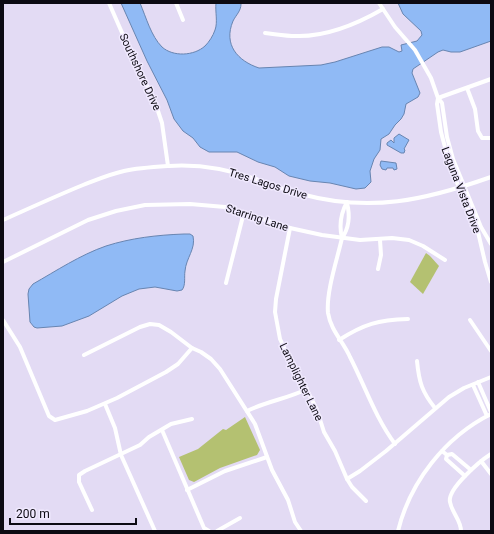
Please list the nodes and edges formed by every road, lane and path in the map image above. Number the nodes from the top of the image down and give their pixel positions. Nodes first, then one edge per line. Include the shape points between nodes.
1 (109, 3) edge
2 (176, 3) edge
3 (379, 3) edge
4 (383, 9) junction
5 (183, 20) dead end
6 (265, 33) dead end
7 (491, 79) edge
8 (467, 88) junction
9 (438, 98) junction
10 (491, 138) edge
11 (168, 166) junction
12 (491, 178) edge
13 (464, 186) junction
14 (459, 188) junction
15 (347, 202) junction
16 (244, 212) junction
17 (3, 220) edge
18 (290, 228) junction
19 (342, 238) junction
20 (380, 240) junction
21 (491, 244) edge
22 (445, 260) dead end
23 (3, 262) edge
24 (378, 269) dead end
25 (491, 282) edge
26 (226, 283) dead end
27 (408, 319) dead end
28 (3, 320) edge
29 (470, 320) dead end
30 (339, 340) junction
31 (192, 348) junction
32 (491, 350) edge
33 (84, 355) dead end
34 (417, 361) dead end
35 (491, 377) edge
36 (478, 382) junction
37 (473, 385) junction
38 (307, 389) junction
39 (485, 397) junction
40 (479, 400) junction
41 (105, 404) junction
42 (435, 408) junction
43 (248, 412) junction
44 (490, 414) edge
45 (192, 419) dead end
46 (162, 430) junction
47 (395, 444) junction
48 (442, 451) junction
49 (491, 454) edge
50 (121, 455) junction
51 (447, 455) junction
52 (267, 457) junction
53 (459, 460) junction
54 (481, 461) junction
55 (454, 466) junction
56 (471, 470) junction
57 (491, 474) edge
58 (465, 476) junction
59 (347, 479) junction
60 (188, 490) junction
61 (366, 502) dead end
62 (92, 510) dead end
63 (240, 518) dead end
64 (154, 531) edge
65 (209, 531) edge
66 (217, 531) edge
67 (301, 531) edge
68 (398, 531) edge
69 (461, 531) edge

1 - 11 street, Southshore Drive via 154,99 162,123
2 - 5 street
3 - 4 street, Laguna Vista Drive
4 - 6 street via 363,20 322,34 296,36
4 - 9 street, Laguna Vista Drive via 425,67
7 - 8 street
8 - 9 street
8 - 10 street via 475,109 478,131 482,138
9 - 13 street, Laguna Vista Drive via 442,103 450,147
9 - 14 street, Laguna Vista Drive via 443,143
11 - 15 street, Tres Lagos Drive via 232,172 300,194
11 - 17 street, Tres Lagos Drive via 123,171 58,195
12 - 13 street, Tres Lagos Drive
13 - 14 street, Tres Lagos Drive
13 - 21 street, Laguna Vista Drive
14 - 15 street, Tres Lagos Drive via 403,201
14 - 25 street, Laguna Vista Drive via 478,232
15 - 19 street via 343,210 340,231
16 - 18 street, Starring Lane
16 - 23 street, Starring Lane via 216,205 190,204 145,205 116,211 88,220
16 - 26 street
18 - 19 street, Starring Lane
18 - 38 street, Lamplighter Lane via 278,284 276,312 280,339 285,352
19 - 20 street, Starring Lane
19 - 30 street via 328,305 332,329
20 - 22 street, Starring Lane via 409,240
20 - 24 street via 381,255
27 - 30 street via 376,322 354,330
28 - 41 street via 20,347 49,416 55,420 87,412
29 - 32 street
30 - 47 street via 350,356 381,424
31 - 33 street via 159,325 150,324
31 - 41 street via 178,364 166,372
31 - 43 street via 211,359 220,369
34 - 42 street via 420,383
35 - 36 street
36 - 37 street
36 - 39 street
37 - 40 street
37 - 42 street via 455,393
38 - 43 street via 260,405
38 - 59 street, Lamplighter Lane
39 - 40 street
39 - 44 street
40 - 44 street
41 - 50 street via 115,428
42 - 47 street
43 - 52 street
44 - 48 street via 463,431
45 - 46 street via 170,424
46 - 50 street
46 - 60 street
47 - 59 street
48 - 51 street
48 - 68 street via 416,487
49 - 54 street
50 - 62 street via 80,475 80,482
50 - 64 street
51 - 53 street via 452,454
51 - 55 street via 446,459
52 - 60 street via 225,471
52 - 67 street
53 - 55 street
53 - 56 street
54 - 56 street
54 - 57 street
55 - 58 street
56 - 58 street
58 - 69 street via 450,497
59 - 61 street, Lamplighter Lane
60 - 65 street via 204,528
63 - 66 street

